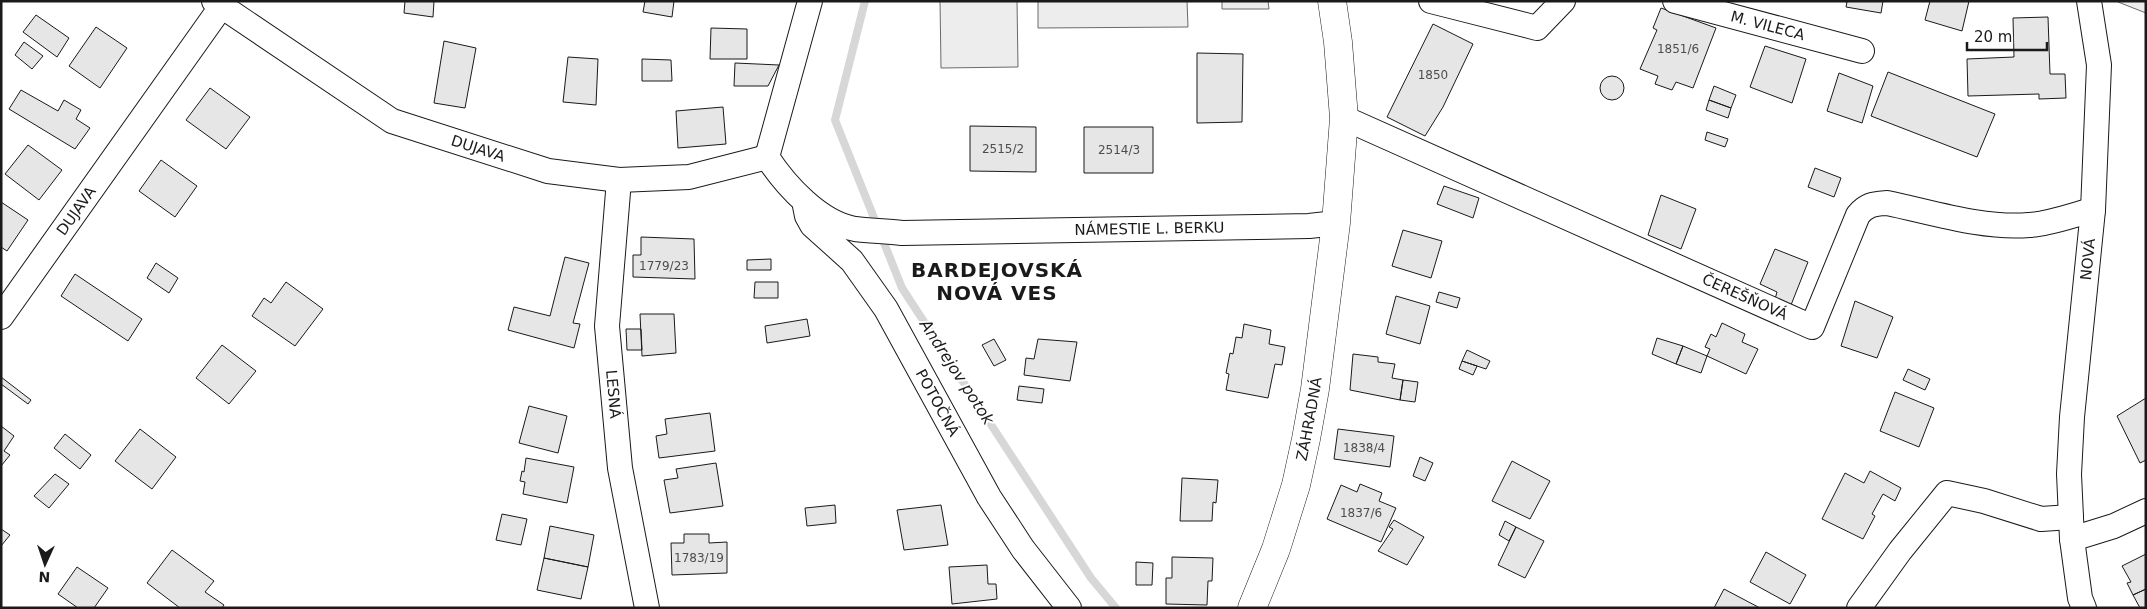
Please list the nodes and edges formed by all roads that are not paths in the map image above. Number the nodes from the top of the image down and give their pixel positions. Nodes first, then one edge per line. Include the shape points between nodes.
1 (810, 1) edge
2 (1332, 1) edge
3 (1431, 1) edge
4 (1563, 1) edge
5 (1675, 1) edge
6 (2089, 1) edge
7 (217, 4) edge
8 (1862, 51) dead end
9 (1344, 118) junction
10 (767, 157) junction
11 (619, 180) junction
12 (804, 201) junction
13 (2093, 210) junction
14 (1336, 223) junction
15 (1, 317) edge
16 (2146, 511) edge
17 (2071, 528) junction
18 (647, 608) edge
19 (1069, 608) edge
20 (1252, 608) edge
21 (1859, 608) edge
22 (2084, 608) edge

1 - 10 street
2 - 9 street
3 - 4 street via 1537,28
5 - 8 street, M. VILECA
6 - 13 street, NOVÁ via 2099,64
7 - 11 street, DUJAVA via 392,121 548,171
7 - 15 street, DUJAVA
9 - 13 street, ČEREŠŇOVÁ via 1812,327 1858,215 1865,206 1887,203 2010,226 2030,225
9 - 14 street
10 - 11 street, DUJAVA via 690,176
10 - 12 street, NÁMESTIE L. BERKU
11 - 18 street, LESNÁ via 607,326 620,468
12 - 14 street, NÁMESTIE L. BERKU via 853,228 902,233
12 - 19 street, POTOČNÁ via 812,225 852,261 886,309 989,497
13 - 17 street, NOVÁ via 2072,416
14 - 20 street, ZÁHRADNÁ via 1306,439 1296,485 1276,549
16 - 17 street via 2114,526
17 - 21 street via 1947,493
17 - 22 street, NOVÁ

